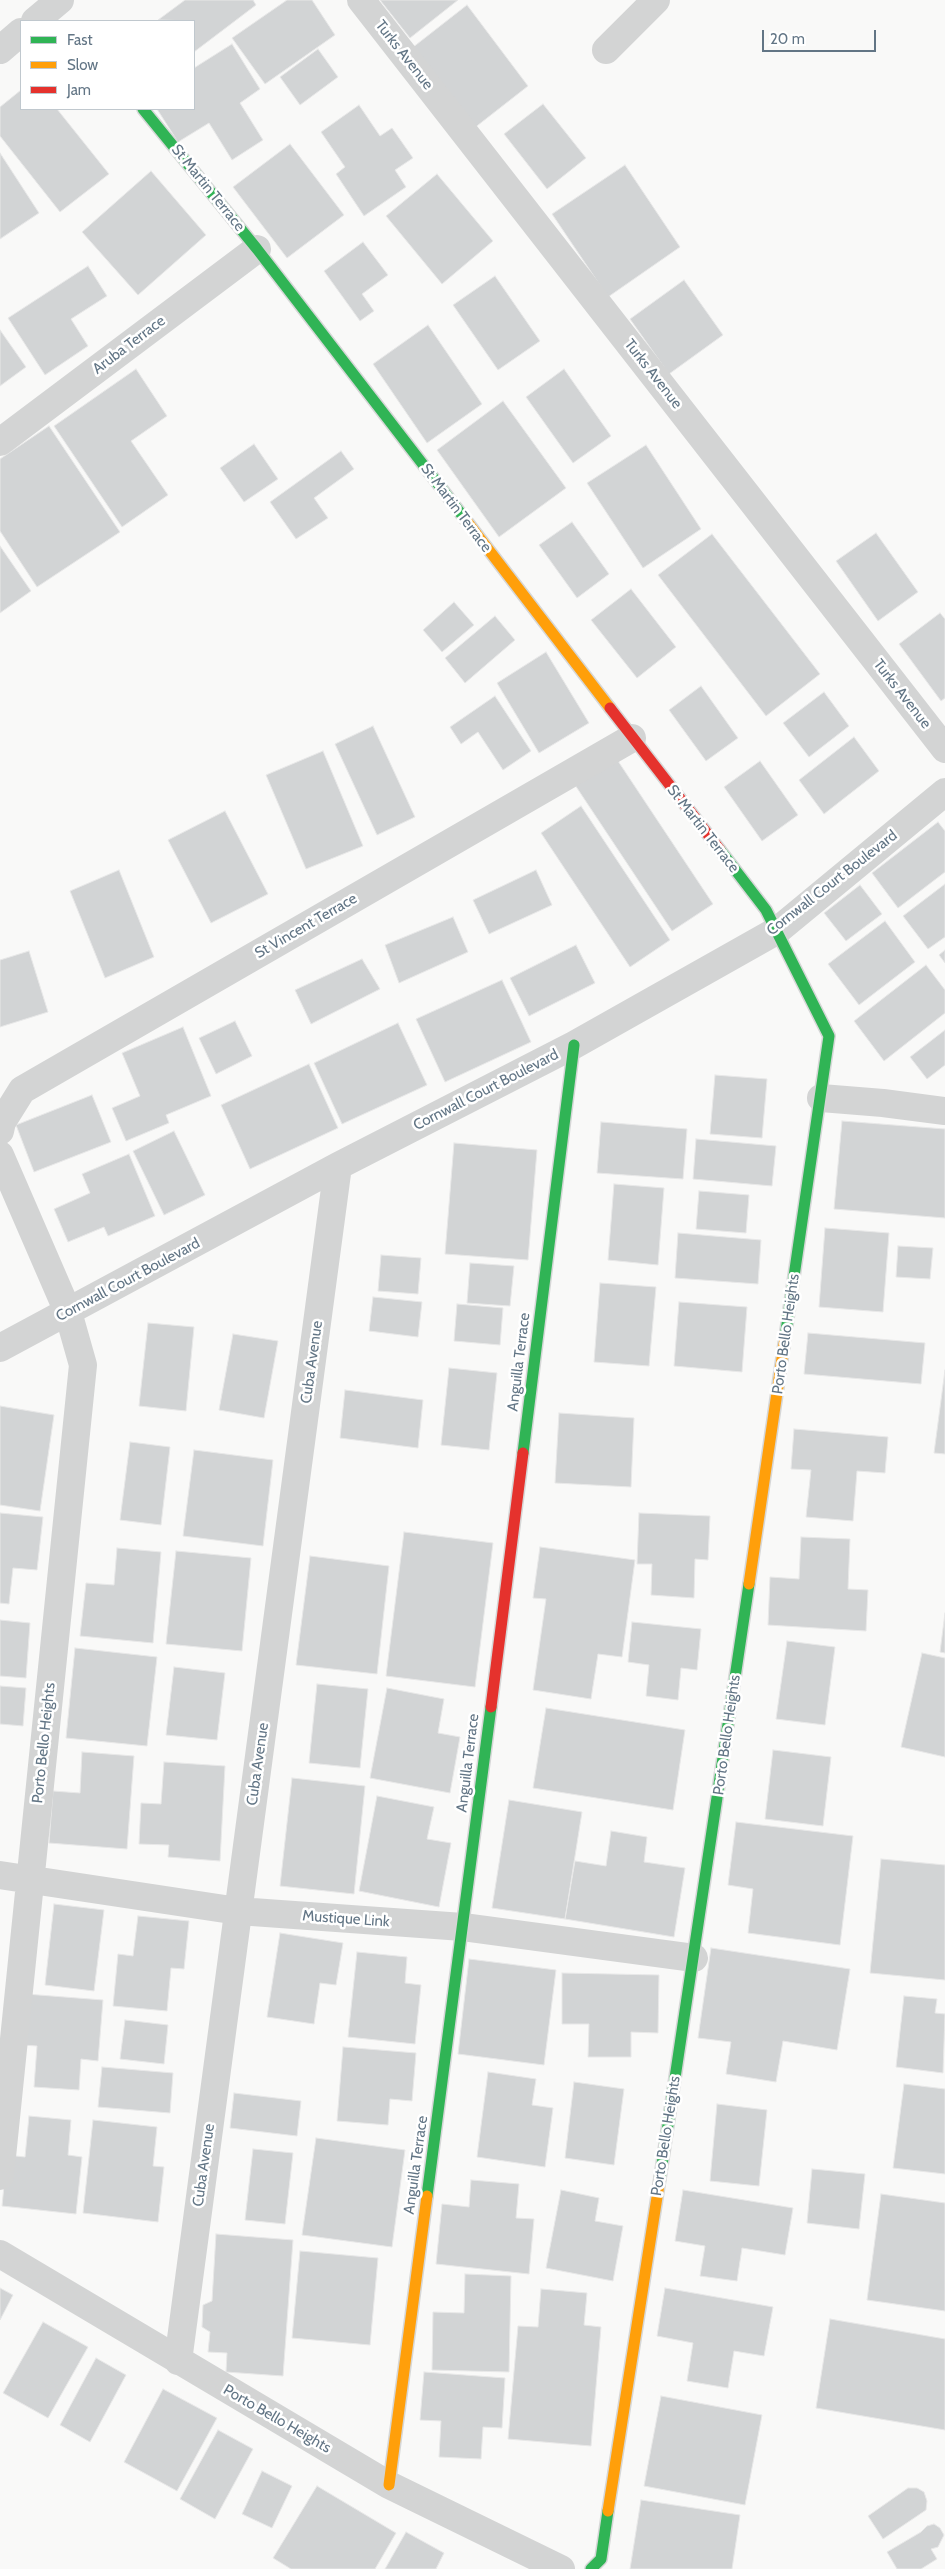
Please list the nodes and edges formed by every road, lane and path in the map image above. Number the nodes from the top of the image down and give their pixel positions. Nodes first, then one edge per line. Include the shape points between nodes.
1 (361, 0) edge
2 (656, 0) edge
3 (20, 33) edge
4 (0, 50) edge
5 (606, 50) dead end
6 (144, 110) edge
7 (257, 249) junction
8 (0, 442) edge
9 (632, 738) junction
10 (945, 749) edge
11 (945, 792) edge
12 (772, 920) junction
13 (574, 1045) junction
14 (822, 1098) junction
15 (945, 1111) edge
16 (0, 1131) edge
17 (0, 1155) edge
18 (338, 1166) junction
19 (68, 1312) junction
20 (0, 1348) edge
21 (0, 1874) edge
22 (29, 1880) junction
23 (238, 1911) junction
24 (463, 1927) junction
25 (694, 1958) junction
26 (0, 2176) edge
27 (0, 2254) edge
28 (178, 2361) junction
29 (389, 2485) junction
30 (562, 2569) edge
31 (591, 2569) edge

1 - 10 street, Turks Avenue
2 - 5 street
3 - 4 street
6 - 7 street, St Martin Terrace
7 - 8 street, Aruba Terrace
7 - 9 street, St Martin Terrace
9 - 12 street, St Martin Terrace
9 - 16 street, St Vincent Terrace via 22,1090
11 - 12 street, Cornwall Court Boulevard
12 - 13 street, Cornwall Court Boulevard
12 - 14 street, Porto Bello Heights via 829,1036
13 - 18 street, Cornwall Court Boulevard
13 - 24 street, Anguilla Terrace
14 - 15 street
14 - 25 street, Porto Bello Heights
17 - 19 street
18 - 19 street, Cornwall Court Boulevard
18 - 23 street, Cuba Avenue
19 - 20 street, Cornwall Court Boulevard
19 - 22 street, Porto Bello Heights via 83,1365
21 - 22 street, Mustique Link
22 - 23 street, Mustique Link
22 - 26 street, Porto Bello Heights
23 - 24 street, Mustique Link
23 - 28 street, Cuba Avenue
24 - 25 street, Mustique Link
24 - 29 street, Anguilla Terrace
25 - 31 street, Porto Bello Heights via 601,2559
27 - 28 street, Porto Bello Heights
28 - 29 street, Porto Bello Heights
29 - 30 street, Porto Bello Heights

